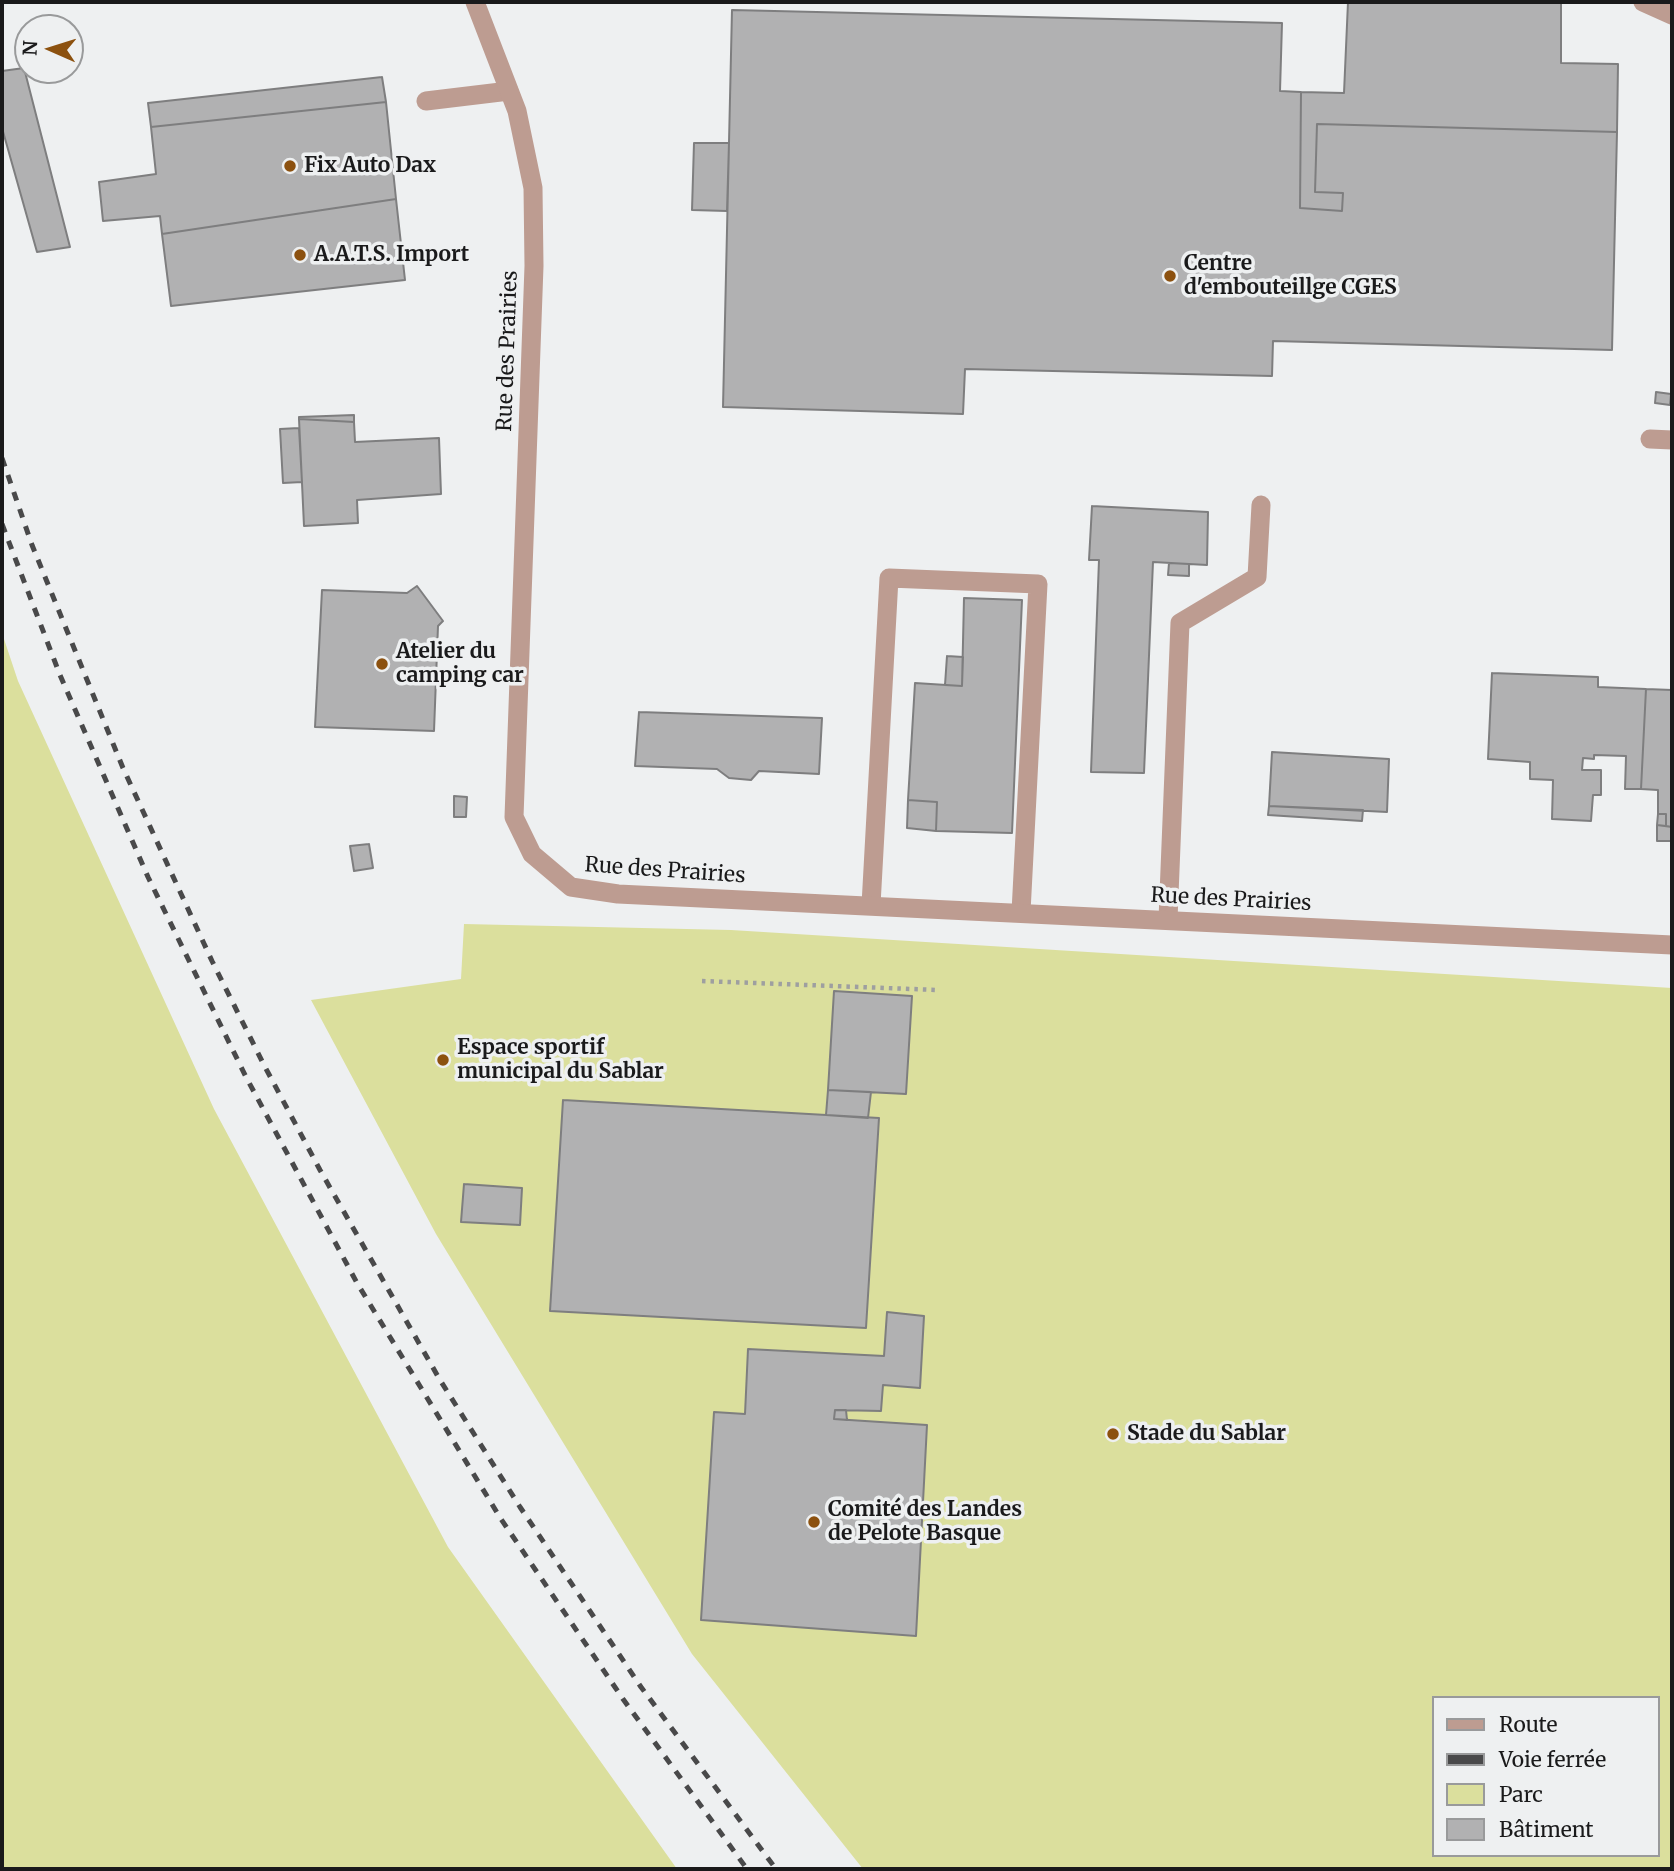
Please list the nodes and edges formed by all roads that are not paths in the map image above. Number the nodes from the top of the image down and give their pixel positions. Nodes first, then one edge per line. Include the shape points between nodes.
1 (475, 2) edge
2 (1643, 2) edge
3 (1672, 15) edge
4 (509, 91) junction
5 (426, 101) dead end
6 (1650, 439) dead end
7 (1672, 440) edge
8 (1261, 505) dead end
9 (871, 905) junction
10 (1021, 912) junction
11 (1168, 919) junction
12 (1672, 945) edge

1 - 4 street, Rue des Prairies
2 - 3 street
4 - 5 street
4 - 9 street, Rue des Prairies via 533,188 534,266 514,817 531,854 571,887 618,894
6 - 7 street
8 - 11 street via 1257,577 1180,623
9 - 10 street, Rue des Prairies
9 - 10 street via 889,578 1038,584
10 - 11 street, Rue des Prairies
11 - 12 street, Rue des Prairies

